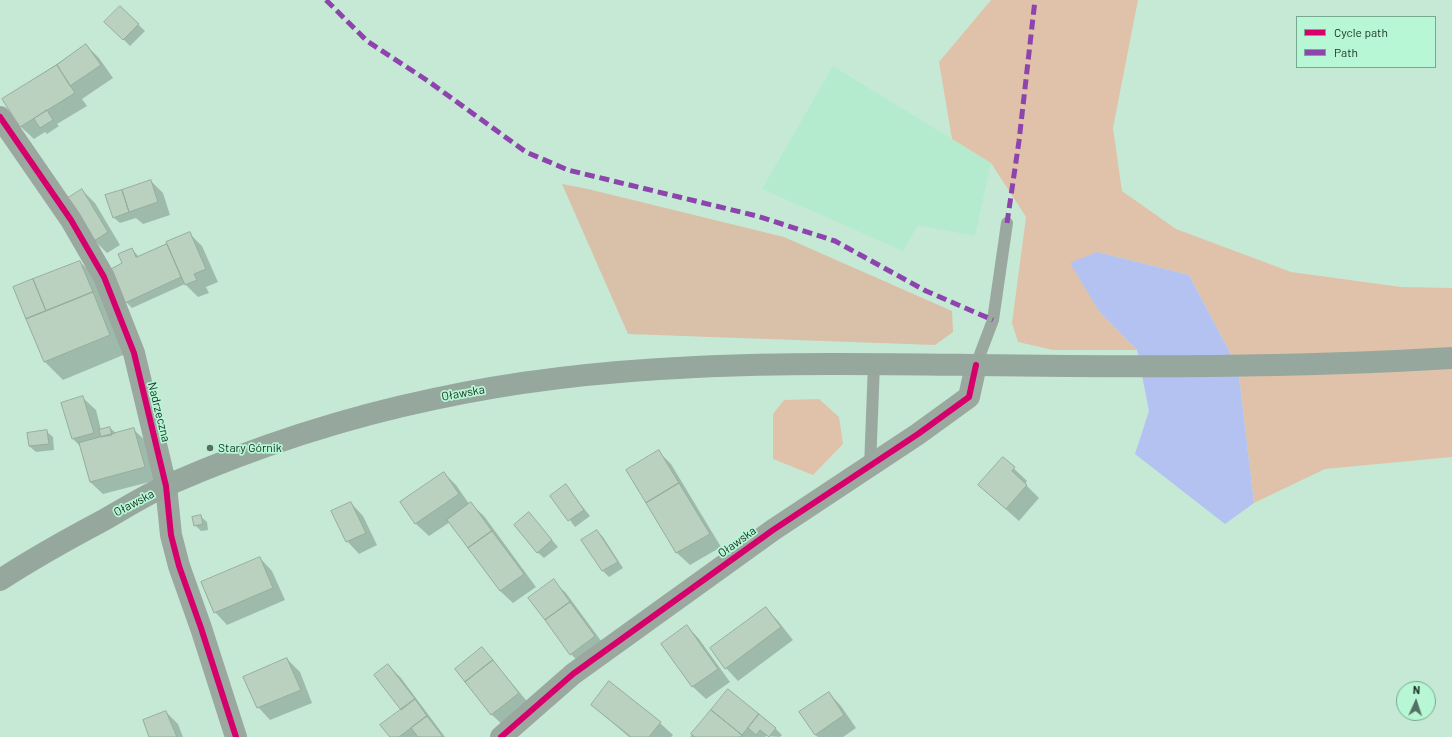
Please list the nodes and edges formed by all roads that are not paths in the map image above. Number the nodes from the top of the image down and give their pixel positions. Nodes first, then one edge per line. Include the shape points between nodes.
1 (0, 117) edge
2 (1007, 223) dead end
3 (1452, 358) edge
4 (874, 364) junction
5 (976, 365) junction
6 (870, 467) junction
7 (166, 486) junction
8 (0, 580) edge
9 (236, 737) edge
10 (501, 737) edge

1 - 7 street, Nadrzeczna via 71,220 104,277 134,353
2 - 5 lane via 993,320
3 - 5 main road via 1288,365
4 - 5 main road, Oławska
4 - 6 lane
4 - 7 main road, Oławska via 657,368 537,381 463,393 323,427 233,458
5 - 6 street, Oławska via 969,397
6 - 10 street, Oławska via 773,530 573,674
7 - 8 main road, Oławska via 37,555
7 - 9 street, Nadrzeczna via 171,536 179,566 202,628

